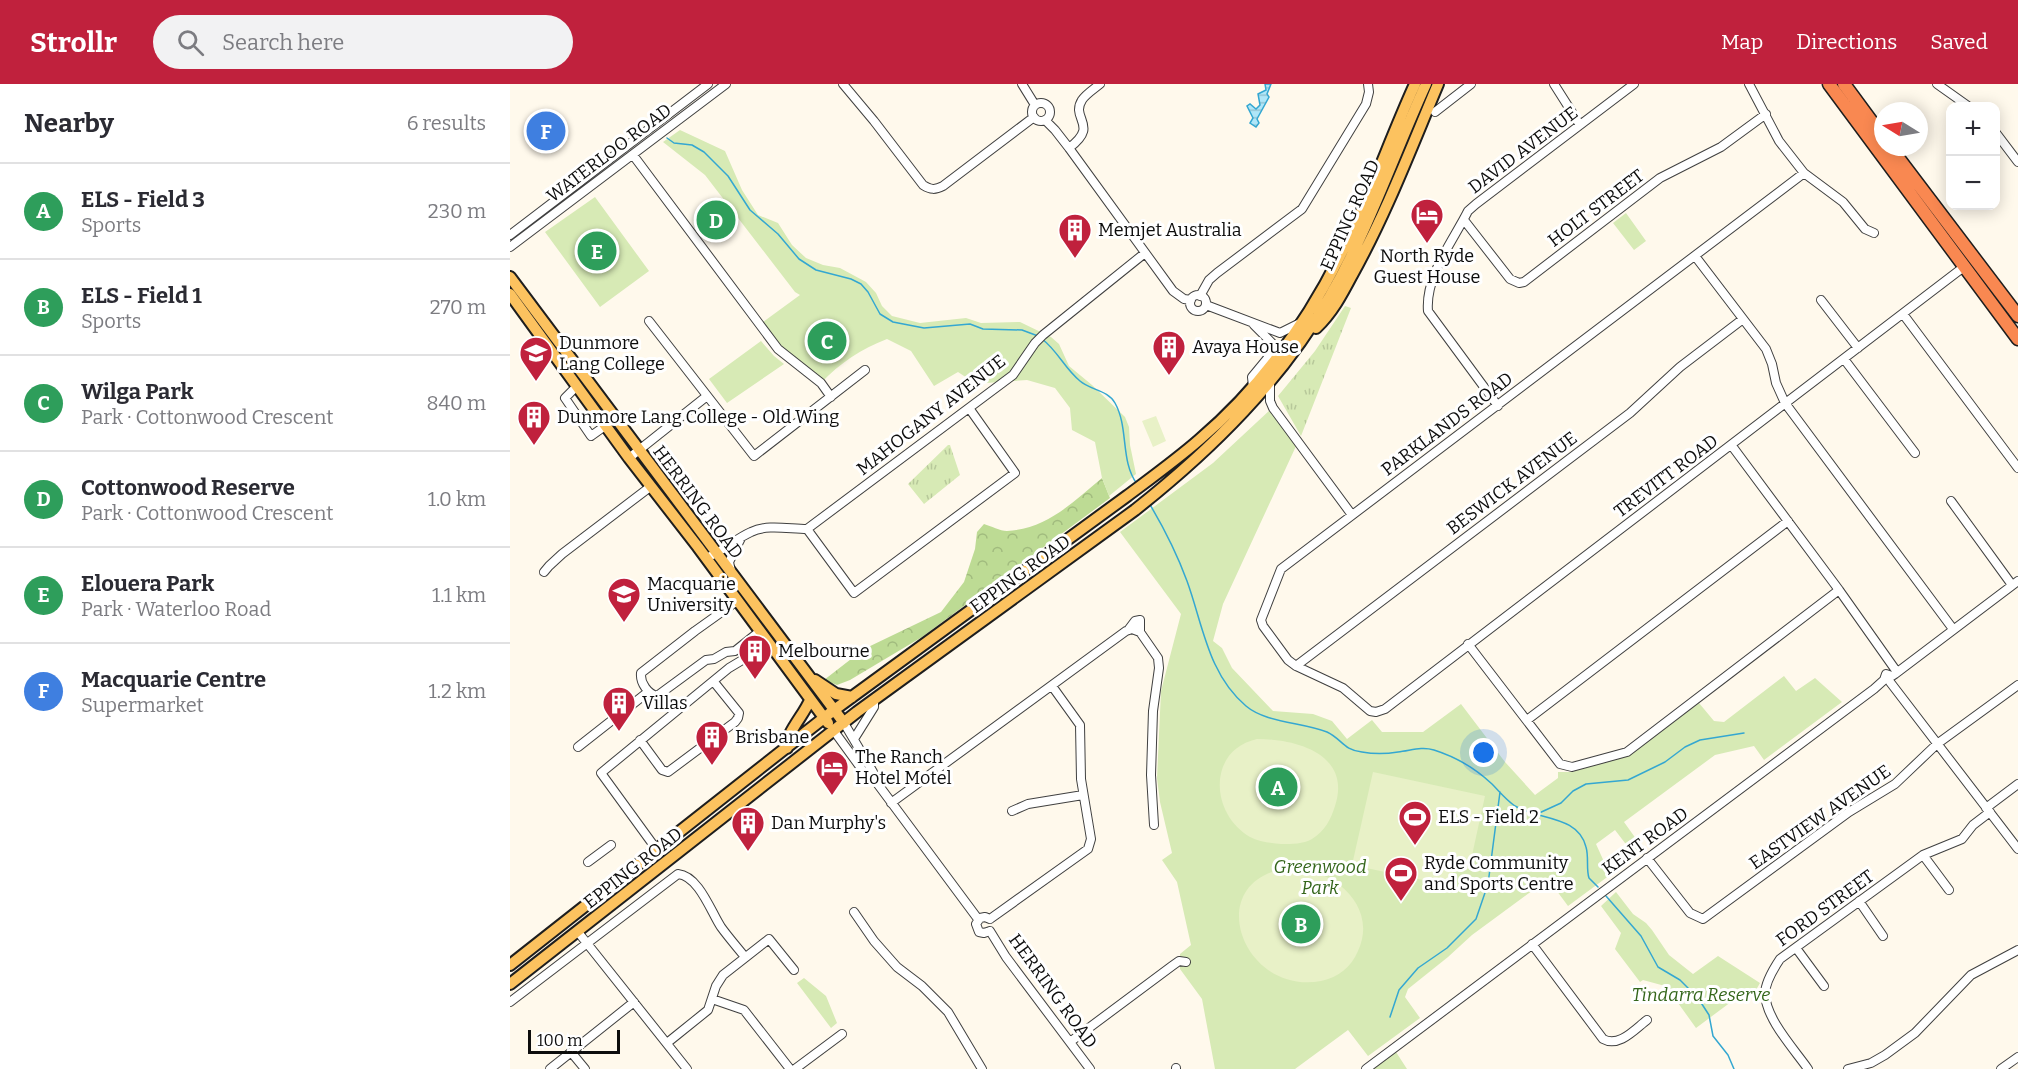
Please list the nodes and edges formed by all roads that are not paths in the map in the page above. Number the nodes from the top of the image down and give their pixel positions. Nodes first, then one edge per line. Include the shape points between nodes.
1 (708, 84) edge
2 (726, 84) edge
3 (843, 84) edge
4 (1022, 84) edge
5 (1100, 84) edge
6 (1368, 84) edge
7 (1407, 84) edge
8 (1415, 84) edge
9 (1426, 84) edge
10 (1438, 84) edge
11 (1471, 84) edge
12 (1554, 84) edge
13 (1634, 84) edge
14 (1749, 84) edge
15 (1829, 84) edge
16 (1844, 84) edge
17 (1937, 84) edge
18 (1962, 102) edge
19 (1035, 105) junction
20 (1435, 112) dead end
21 (1766, 114) junction
22 (1034, 117) junction
23 (1045, 120) junction
24 (1580, 125) junction
25 (1874, 125) edge
26 (2000, 139) edge
27 (1069, 148) junction
28 (633, 155) junction
29 (1897, 156) edge
30 (2018, 162) edge
31 (1377, 173) junction
32 (1804, 173) junction
33 (1464, 220) junction
34 (1874, 234) dead end
35 (510, 235) edge
36 (510, 247) edge
37 (1145, 253) junction
38 (1695, 256) junction
39 (1965, 266) junction
40 (510, 277) edge
41 (510, 294) edge
42 (1200, 296) junction
43 (1191, 300) junction
44 (1821, 300) dead end
45 (1206, 305) junction
46 (1903, 314) junction
47 (2018, 316) edge
48 (1743, 320) junction
49 (649, 321) dead end
50 (1304, 321) junction
51 (1252, 324) junction
52 (1304, 338) junction
53 (2018, 339) edge
54 (1858, 348) junction
55 (1844, 359) junction
56 (865, 370) dead end
57 (1270, 382) junction
58 (576, 387) junction
59 (1253, 387) junction
60 (707, 396) junction
61 (831, 397) junction
62 (1785, 404) junction
63 (1498, 406) junction
64 (969, 408) junction
65 (605, 426) junction
66 (1732, 446) junction
67 (638, 450) junction
68 (1915, 453) dead end
69 (629, 458) junction
70 (2018, 468) edge
71 (650, 487) junction
72 (1951, 501) dead end
73 (1352, 515) junction
74 (1788, 521) junction
75 (807, 529) junction
76 (742, 536) junction
77 (711, 556) junction
78 (544, 573) dead end
79 (732, 576) junction
80 (2015, 583) edge
81 (1839, 590) junction
82 (737, 601) junction
83 (1953, 629) junction
84 (760, 631) junction
85 (770, 644) junction
86 (1468, 644) junction
87 (1296, 666) junction
88 (1891, 677) junction
89 (810, 678) junction
90 (714, 682) junction
91 (2018, 685) edge
92 (1052, 686) junction
93 (648, 692) junction
94 (852, 697) junction
95 (810, 700) junction
96 (874, 701) junction
97 (1385, 709) joint
98 (834, 710) junction
99 (824, 718) junction
100 (1527, 720) junction
101 (844, 723) junction
102 (834, 731) junction
103 (854, 739) junction
104 (640, 740) junction
105 (1937, 744) junction
106 (578, 747) dead end
107 (787, 748) junction
108 (874, 779) junction
109 (2018, 784) edge
110 (1083, 795) junction
111 (891, 803) junction
112 (1988, 810) junction
113 (1012, 811) dead end
114 (1155, 825) dead end
115 (611, 845) dead end
116 (2018, 849) edge
117 (657, 850) junction
118 (1923, 855) junction
119 (1647, 858) junction
120 (588, 862) dead end
121 (1949, 890) dead end
122 (1859, 901) junction
123 (854, 912) dead end
124 (978, 919) junction
125 (990, 919) junction
126 (990, 931) junction
127 (578, 932) junction
128 (1883, 936) dead end
129 (587, 943) junction
130 (1532, 944) junction
131 (1796, 948) junction
132 (2018, 950) edge
133 (745, 957) junction
134 (1186, 962) dead end
135 (510, 964) edge
136 (794, 970) dead end
137 (510, 984) edge
138 (1824, 986) dead end
139 (712, 999) junction
140 (510, 1002) edge
141 (634, 1002) junction
142 (1647, 1020) dead end
143 (842, 1034) dead end
144 (1070, 1042) junction
145 (667, 1043) junction
146 (571, 1052) junction
147 (2018, 1057) edge
148 (549, 1069) edge
149 (585, 1069) edge
150 (687, 1069) edge
151 (790, 1069) edge
152 (795, 1069) edge
153 (982, 1069) edge
154 (1090, 1069) edge
155 (1366, 1069) edge
156 (1808, 1069) edge
157 (1848, 1069) edge
158 (2001, 1069) edge

1 - 35 street, WATERLOO ROAD
2 - 28 street, WATERLOO ROAD
3 - 22 street via 929,189 943,186
4 - 19 street
5 - 27 street via 1081,101 1078,109 1083,134
6 - 42 street via 1366,104 1302,209 1217,273
7 - 31 main road
8 - 31 main road, EPPING ROAD
9 - 52 main road, EPPING ROAD via 1350,260
10 - 52 main road via 1359,263 1326,318
11 - 20 street
12 - 24 street
13 - 24 street, DAVID AVENUE
14 - 21 street
15 - 39 highway
16 - 25 highway
17 - 18 street
19 - 22 street
19 - 23 street via 1044,103 1049,107
21 - 32 street via 1779,141
21 - 33 street, HOLT STREET via 1721,147 1660,178 1524,282 1510,279
22 - 23 street
23 - 27 street
24 - 33 street, DAVID AVENUE via 1476,204
26 - 30 street
27 - 37 street
28 - 36 street, WATERLOO ROAD
28 - 61 street via 778,349 821,383
29 - 47 highway
31 - 50 main road, EPPING ROAD via 1342,254
32 - 34 street via 1843,202
32 - 38 street, PARKLANDS ROAD
33 - 63 street, DAVID AVENUE via 1436,272 1428,311
37 - 43 street via 1173,291
37 - 64 street, MAHOGANY AVENUE via 1035,343 1013,375
38 - 48 street
38 - 63 street, PARKLANDS ROAD
39 - 46 street, TREVITT ROAD
39 - 53 highway
40 - 67 main road, HERRING ROAD
41 - 58 main road, HERRING ROAD
42 - 43 street
42 - 45 street
43 - 45 street via 1195,310
44 - 54 street
45 - 51 street
46 - 54 street, TREVITT ROAD
46 - 70 street
48 - 62 street via 1769,355
48 - 87 street, BESWICK AVENUE via 1680,366 1630,413
49 - 60 street
50 - 51 street via 1280,333
50 - 59 main road, EPPING ROAD
51 - 59 street via 1273,344 1271,354 1252,377
52 - 57 main road, EPPING ROAD
54 - 55 street, TREVITT ROAD
55 - 62 street, TREVITT ROAD
55 - 68 street
56 - 61 street
57 - 73 street via 1271,404
57 - 96 main road, EPPING ROAD via 1216,441 1135,510
58 - 65 main road, HERRING ROAD
58 - 65 street via 565,398 591,436
59 - 94 main road, EPPING ROAD via 1199,440 1157,473
60 - 61 street via 753,456
60 - 67 street
62 - 66 street, TREVITT ROAD
62 - 83 street
63 - 73 street, PARKLANDS ROAD
64 - 75 street, MAHOGANY AVENUE
64 - 75 street via 1016,472 931,536 854,593
65 - 69 main road, HERRING ROAD
66 - 74 street
66 - 86 street, TREVITT ROAD
67 - 69 street
67 - 77 main road, HERRING ROAD
69 - 71 main road, HERRING ROAD
71 - 77 main road, HERRING ROAD
71 - 78 street via 562,554
72 - 80 street
73 - 87 street, PARKLANDS ROAD via 1281,569 1262,615 1263,626
74 - 81 street
74 - 100 street
75 - 76 street via 765,528
76 - 77 street
76 - 79 street via 729,562
77 - 79 main road, HERRING ROAD
77 - 82 main road, HERRING ROAD
79 - 89 main road, HERRING ROAD
80 - 83 street, KENT ROAD
81 - 88 street
81 - 100 street via 1627,752 1572,767 1560,764
82 - 84 main road, HERRING ROAD
82 - 93 street via 641,673
83 - 88 street, KENT ROAD
84 - 85 main road, HERRING ROAD
84 - 93 street via 735,651 706,660 657,696
85 - 90 street via 729,668
85 - 95 main road, HERRING ROAD
86 - 97 street, TREVITT ROAD
86 - 100 street
87 - 97 street, PARKLANDS ROAD via 1343,688 1370,711
88 - 105 street
88 - 119 street, KENT ROAD
89 - 94 main road via 836,694
89 - 98 main road, HERRING ROAD
90 - 104 street
90 - 104 street via 738,713 735,722 668,772 662,770
91 - 105 street, EASTVIEW AVENUE
92 - 110 street via 1080,725
92 - 111 street
92 - 114 street via 1130,629 1140,632 1158,658 1159,668 1151,775
93 - 106 street
94 - 98 main road, EPPING ROAD
95 - 99 main road, HERRING ROAD
95 - 107 main road via 786,740
96 - 101 main road, EPPING ROAD
96 - 103 street
98 - 99 main road, EPPING ROAD
98 - 101 main road, HERRING ROAD
99 - 102 main road, HERRING ROAD
99 - 107 main road, EPPING ROAD
101 - 102 main road, EPPING ROAD
101 - 103 street, HERRING ROAD
102 - 108 street, HERRING ROAD via 866,775
102 - 127 main road, EPPING ROAD
103 - 108 street, HERRING ROAD
104 - 117 street via 601,773
105 - 112 street
105 - 119 street, EASTVIEW AVENUE via 1895,784 1849,812 1703,919 1690,913
107 - 117 main road, EPPING ROAD
108 - 111 street, HERRING ROAD
109 - 112 street, FORD STREET
110 - 113 street via 1028,804
110 - 125 street via 1091,838 1088,849
111 - 124 street, HERRING ROAD
112 - 116 street
112 - 118 street, FORD STREET via 1962,839
115 - 120 street
117 - 135 main road, EPPING ROAD
118 - 121 street
118 - 122 street, FORD STREET
119 - 130 street, KENT ROAD
122 - 128 street
122 - 131 street, FORD STREET
123 - 153 street via 897,967 948,1012
124 - 125 street
124 - 126 street via 979,932
125 - 126 street
126 - 144 street, HERRING ROAD
127 - 129 street
127 - 137 main road, EPPING ROAD
129 - 133 street via 673,876 683,875 691,880
129 - 140 street
129 - 141 street
130 - 142 street via 1609,1043 1620,1041
130 - 155 street, KENT ROAD
131 - 138 street
131 - 156 street, FORD STREET via 1773,969 1765,997 1779,1029
132 - 157 street via 1971,975 1915,1033 1885,1055
133 - 136 street via 769,939
133 - 139 street via 723,975
134 - 144 street via 1172,966
139 - 145 street via 701,1017
139 - 151 street via 744,1010
141 - 145 street
141 - 146 street
143 - 152 street
144 - 154 street, HERRING ROAD
145 - 150 street
146 - 148 street
146 - 149 street
147 - 158 street

